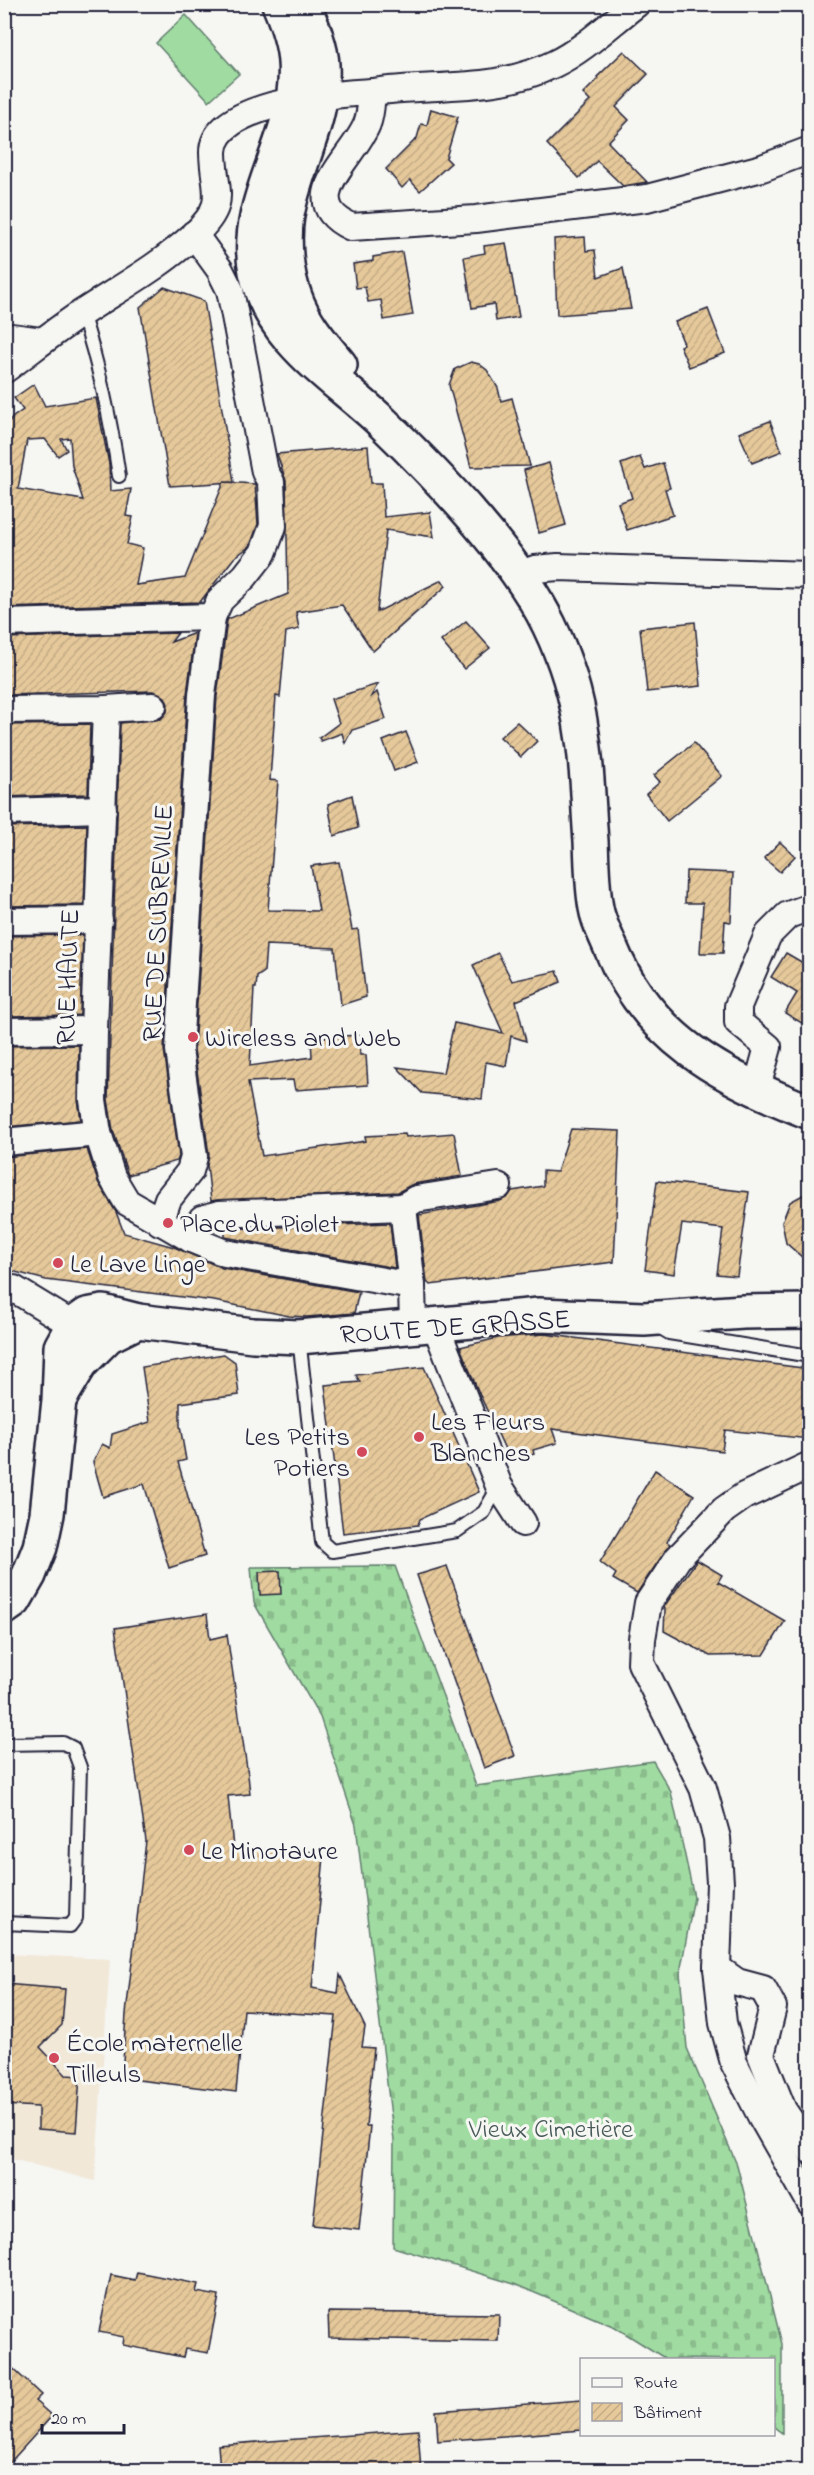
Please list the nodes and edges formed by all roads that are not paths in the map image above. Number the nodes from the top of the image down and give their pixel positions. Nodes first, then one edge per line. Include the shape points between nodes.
1 (279, 4) edge
2 (303, 4) edge
3 (636, 4) edge
4 (372, 92) junction
5 (306, 100) junction
6 (810, 150) edge
7 (195, 234) junction
8 (82, 313) junction
9 (4, 336) edge
10 (42, 341) junction
11 (4, 370) edge
12 (119, 476) dead end
13 (518, 575) junction
14 (810, 575) edge
15 (212, 617) junction
16 (4, 623) edge
17 (153, 706) dead end
18 (106, 709) junction
19 (4, 710) edge
20 (103, 809) junction
21 (4, 812) edge
22 (810, 907) edge
23 (99, 920) junction
24 (4, 921) edge
25 (93, 1030) junction
26 (4, 1031) edge
27 (756, 1091) junction
28 (810, 1112) edge
29 (98, 1133) junction
30 (4, 1142) edge
31 (498, 1186) dead end
32 (403, 1207) junction
33 (160, 1222) junction
34 (191, 1239) junction
35 (412, 1286) junction
36 (4, 1291) edge
37 (810, 1311) edge
38 (644, 1319) junction
39 (138, 1321) junction
40 (73, 1325) junction
41 (424, 1325) junction
42 (299, 1337) junction
43 (810, 1356) edge
44 (59, 1400) junction
45 (810, 1465) edge
46 (499, 1486) junction
47 (523, 1523) dead end
48 (4, 1608) edge
49 (4, 1744) edge
50 (4, 1923) edge
51 (717, 1968) junction
52 (810, 2150) edge
53 (810, 2202) edge

1 - 5 street via 291,35
2 - 5 street via 322,63
3 - 4 street via 556,63 537,72 495,83
4 - 5 street
4 - 6 street via 366,126 326,193 328,210 351,227 476,219 647,198 762,168
5 - 7 street via 256,109 222,129 213,152 217,206
5 - 13 street via 316,124 287,215 288,267 295,297 310,326 382,422 483,528
7 - 8 street via 162,262
7 - 15 street via 230,290 265,472 271,483 273,515 263,553 220,600
8 - 10 street
8 - 12 lane via 111,425
9 - 10 street
10 - 11 street
13 - 14 street via 558,567
13 - 27 street via 549,624 568,674 582,734 596,910 619,968 654,1019 679,1042
15 - 16 street
15 - 33 street, RUE DE SUBREVILLE via 196,770 179,1050 194,1157 190,1171 168,1199
17 - 18 street
18 - 19 street
18 - 20 street, RUE HAUTE
20 - 21 street
20 - 23 street, RUE HAUTE
22 - 27 street via 788,915 768,934 738,1006 738,1022 768,1047
23 - 24 street
23 - 25 street, RUE HAUTE
25 - 26 street
25 - 29 street, RUE HAUTE via 93,1100
27 - 28 street
29 - 30 street
29 - 33 street, RUE HAUTE via 112,1177 127,1202
31 - 32 street via 416,1199
32 - 34 street via 219,1214 202,1219
32 - 35 street
33 - 34 street, RUE HAUTE
34 - 35 street, RUE HAUTE via 225,1253
35 - 41 street
36 - 40 street via 14,1289
37 - 38 street, ROUTE DE GRASSE
38 - 41 street, ROUTE DE GRASSE via 538,1315
38 - 43 lane via 669,1333
39 - 40 street, ROUTE DE GRASSE via 103,1312 87,1315
39 - 42 street, ROUTE DE GRASSE
39 - 44 street via 108,1336 81,1363
40 - 44 street via 61,1347
41 - 42 street, ROUTE DE GRASSE
41 - 46 street
42 - 46 lane via 322,1542 332,1551 457,1531 484,1512
44 - 48 street via 40,1547 14,1601
45 - 51 street via 744,1496 724,1510 678,1558 648,1603 641,1663 703,1788 717,1838
46 - 47 street
49 - 50 lane via 63,1743 73,1748 80,1767 76,1918 70,1926
51 - 52 street via 737,1982 763,1989 773,2007 761,2055 783,2110
51 - 53 street via 723,2023 734,2062

